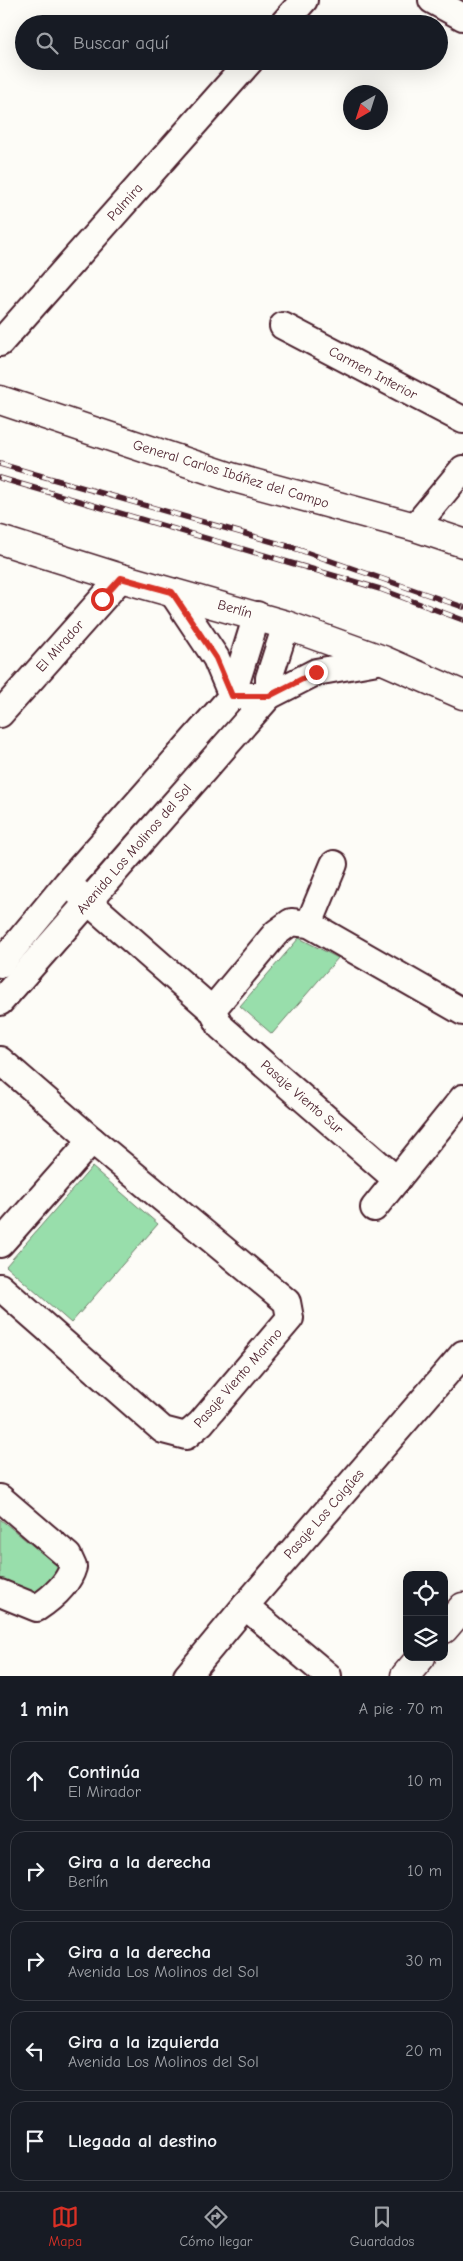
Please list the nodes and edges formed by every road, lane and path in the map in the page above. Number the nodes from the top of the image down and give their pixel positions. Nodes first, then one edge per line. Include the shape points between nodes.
1 (304, 0) edge
2 (432, 0) edge
3 (291, 15) edge
4 (463, 17) edge
5 (242, 70) edge
6 (282, 326) dead end
7 (0, 343) edge
8 (0, 400) edge
9 (463, 420) edge
10 (463, 469) edge
11 (415, 526) junction
12 (0, 540) edge
13 (463, 543) edge
14 (121, 578) junction
15 (172, 592) junction
16 (257, 615) junction
17 (286, 625) junction
18 (383, 660) junction
19 (232, 696) junction
20 (269, 696) junction
21 (463, 696) edge
22 (0, 714) edge
23 (334, 864) dead end
24 (67, 883) junction
25 (89, 901) junction
26 (309, 924) junction
27 (0, 964) edge
28 (0, 1002) edge
29 (212, 1010) junction
30 (463, 1012) edge
31 (0, 1060) edge
32 (463, 1098) edge
33 (92, 1140) junction
34 (397, 1180) junction
35 (374, 1208) dead end
36 (0, 1244) edge
37 (0, 1287) edge
38 (463, 1354) edge
39 (0, 1498) edge
40 (0, 1593) edge
41 (245, 1606) junction
42 (463, 1607) edge
43 (448, 1624) edge
44 (418, 1661) edge
45 (187, 1676) edge
46 (328, 1676) edge
47 (405, 1676) edge

1 - 3 street
2 - 4 street
5 - 7 street, Palmira
6 - 9 street, Carmen Interior
8 - 11 street, General Carlos Ibáñez del Campo via 231,477
10 - 11 street
11 - 13 street, General Carlos Ibáñez del Campo
12 - 14 street, Berlín
14 - 15 street, Berlín
14 - 22 street, El Mirador
15 - 16 street, Berlín
15 - 19 street via 216,658
16 - 17 street, Berlín
16 - 19 street, Avenida Los Molinos del Sol
17 - 18 street, Berlín
17 - 20 street via 269,678
18 - 20 street, Avenida Los Molinos del Sol via 316,672
18 - 21 street, Berlín
19 - 20 street, Avenida Los Molinos del Sol
19 - 24 street, Avenida Los Molinos del Sol
20 - 25 street, Avenida Los Molinos del Sol
23 - 26 street
24 - 25 street, Pasaje Viento Sur
24 - 27 street, Avenida Los Molinos del Sol
25 - 28 street, Avenida Los Molinos del Sol
25 - 29 street, Pasaje Viento Sur
26 - 29 street via 291,922 276,933
26 - 30 street
29 - 34 street, Pasaje Viento Sur via 221,1027
31 - 33 street, Pasaje Viento Marino
32 - 34 street
33 - 36 street
33 - 37 street, Pasaje Viento Marino via 288,1302 290,1318 201,1423 186,1436 163,1430
34 - 35 street
38 - 41 street, Pasaje Los Coigûes
39 - 40 street via 68,1556 73,1567 71,1575 53,1598 38,1608
41 - 45 street, Pasaje Los Coigûes
41 - 46 street
42 - 43 street
44 - 47 street

